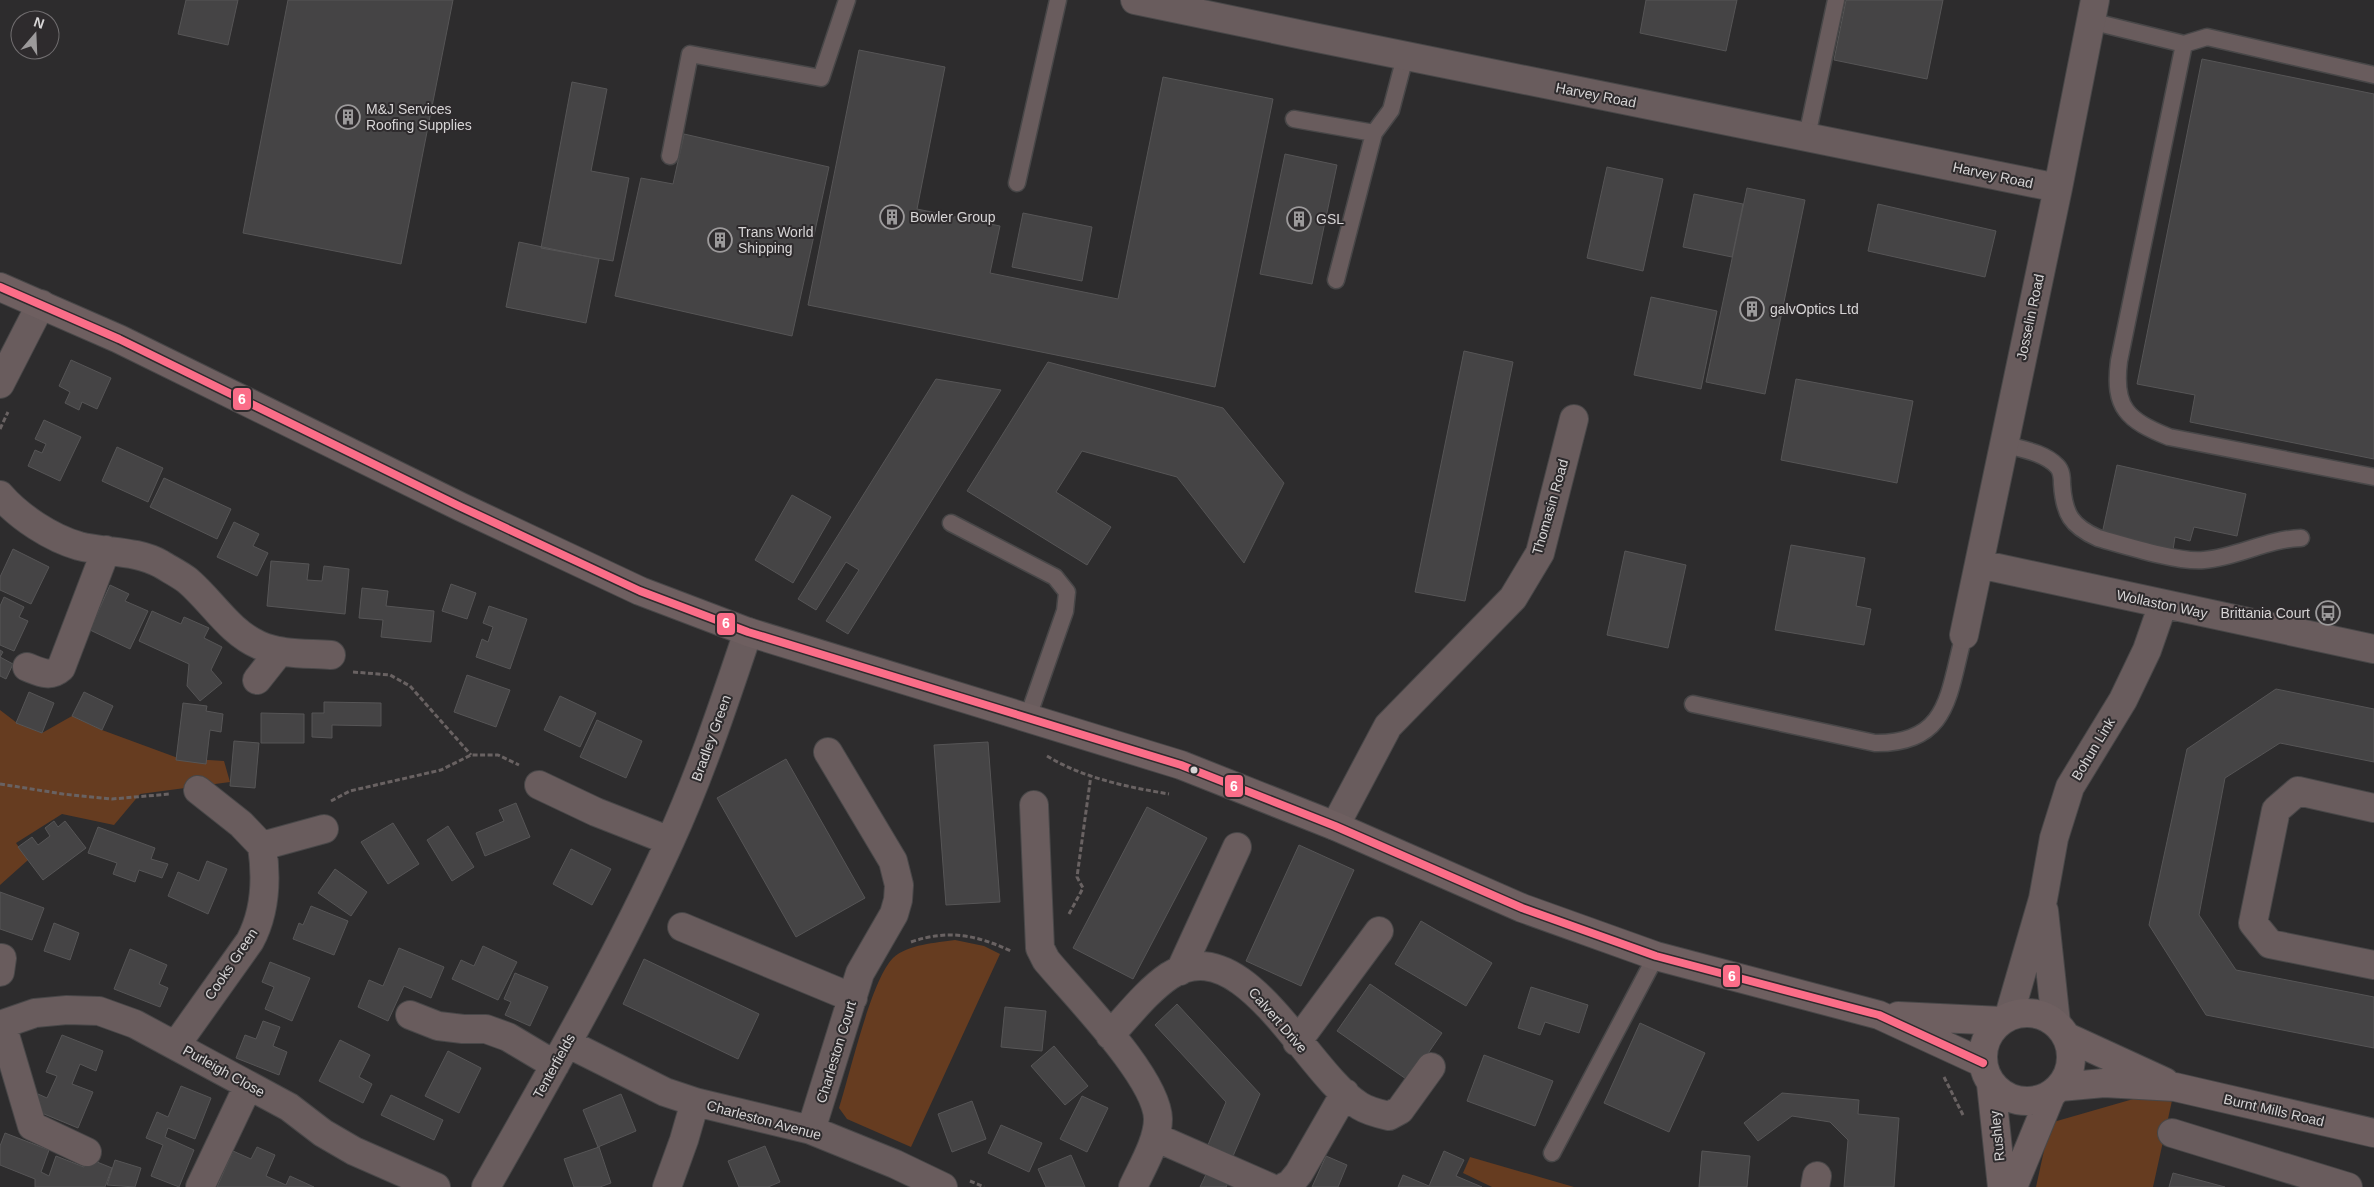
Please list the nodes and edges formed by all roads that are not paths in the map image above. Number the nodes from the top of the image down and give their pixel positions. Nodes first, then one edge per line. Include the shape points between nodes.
1 (846, 0) edge
2 (1058, 0) edge
3 (1135, 0) edge
4 (1836, 0) edge
5 (2092, 10) edge
6 (2184, 44) junction
7 (1405, 58) junction
8 (2374, 75) edge
9 (1294, 119) dead end
10 (1374, 133) junction
11 (1806, 136) junction
12 (670, 156) dead end
13 (1017, 183) dead end
14 (2058, 188) junction
15 (1336, 280) dead end
16 (0, 287) edge
17 (41, 304) junction
18 (6, 394) edge
19 (1574, 419) dead end
20 (2003, 444) junction
21 (2374, 477) edge
22 (0, 495) edge
23 (951, 523) dead end
24 (2301, 538) dead end
25 (106, 550) junction
26 (1979, 564) junction
27 (2163, 604) junction
28 (748, 632) junction
29 (1964, 634) joint
30 (2374, 649) edge
31 (280, 651) junction
32 (331, 655) dead end
33 (27, 667) dead end
34 (257, 680) dead end
35 (1692, 704) dead end
36 (1028, 717) junction
37 (828, 752) dead end
38 (530, 775) road end
39 (198, 790) road end
40 (1034, 805) dead end
41 (2374, 808) edge
42 (326, 816) road end
43 (1335, 826) junction
44 (670, 841) junction
45 (262, 846) junction
46 (1237, 847) dead end
47 (2043, 899) junction
48 (682, 927) dead end
49 (1379, 931) dead end
50 (620, 943) joint
51 (1656, 956) junction
52 (2374, 965) edge
53 (1180, 971) junction
54 (857, 986) junction
55 (410, 1015) dead end
56 (1879, 1015) junction
57 (2006, 1018) junction
58 (2, 1021) edge
59 (2061, 1030) junction
60 (1110, 1035) junction
61 (1298, 1042) junction
62 (176, 1045) junction
63 (561, 1054) junction
64 (1431, 1067) dead end
65 (1987, 1074) junction
66 (248, 1086) junction
67 (2175, 1087) junction
68 (2055, 1091) junction
69 (1344, 1093) junction
70 (695, 1102) junction
71 (811, 1130) junction
72 (2172, 1133) dead end
73 (2374, 1133) edge
74 (1155, 1137) junction
75 (87, 1152) dead end
76 (1552, 1153) dead end
77 (200, 1187) edge
78 (436, 1187) edge
79 (486, 1187) edge
80 (666, 1187) edge
81 (942, 1187) edge
82 (1133, 1187) edge
83 (1269, 1187) edge
84 (1284, 1187) edge
85 (2002, 1187) edge
86 (2013, 1187) edge
87 (2348, 1187) edge

1 - 12 lane via 821,78 690,54
2 - 13 lane
3 - 7 street, Harvey Road
4 - 11 lane
5 - 6 lane
5 - 14 street, Josselin Road
6 - 8 lane via 2207,37
6 - 21 lane via 2119,361 2118,398 2146,428 2169,438
7 - 10 lane via 1391,110
7 - 11 street, Harvey Road
9 - 10 lane
10 - 15 lane
11 - 14 street, Harvey Road
14 - 20 street, Josselin Road
16 - 17 street
17 - 18 street
17 - 28 street via 640,592
19 - 43 street, Thomasin Road via 1540,553 1513,598 1388,726
20 - 24 lane via 2037,454 2058,466 2069,517 2084,532 2098,538 2202,561 2223,558 2273,541
20 - 26 street, Josselin Road
22 - 25 street via 49,533 79,546
23 - 36 lane via 1055,577 1067,592 1065,611
25 - 31 street via 158,563 186,579 242,637
25 - 33 street via 61,668 55,674 46,674
26 - 27 street, Wollaston Way
26 - 29 street, Josselin Road
27 - 30 street, Wollaston Way
27 - 47 street, Bohun Link via 2147,650 2123,700 2070,787 2054,838
28 - 36 street
28 - 44 street, Bradley Green via 699,772
29 - 35 lane via 1944,707 1935,723 1920,736 1896,743 1875,743
31 - 32 street
31 - 34 street
36 - 43 street via 1181,765
37 - 54 street, Charleston Court via 893,861 899,885 894,914
38 - 44 street via 596,812
39 - 45 street via 242,824
40 - 60 street via 1040,948 1046,960
41 - 52 street via 2298,790 2276,810 2252,923 2270,944
42 - 45 street
43 - 51 street via 1522,908
44 - 50 street, Bradley Green
45 - 62 street, Cooks Green via 266,870 258,925
46 - 53 street
47 - 57 street
47 - 59 street
48 - 54 street
49 - 61 street
50 - 63 street, Tenterfields
51 - 56 street
51 - 76 lane
53 - 60 street, Calvert Drive via 1161,982
53 - 61 street, Calvert Drive via 1198,966 1219,968 1238,978 1255,991
54 - 71 street, Charleston Court
55 - 63 street, Charleston Avenue via 438,1026 486,1028
56 - 57 street
56 - 65 street
57 - 59 street via 2024,1013 2039,1014
57 - 65 street via 1994,1026 1986,1039
58 - 62 street, Purleigh Close via 35,1013 99,1011 136,1024
58 - 75 street via 32,1126
59 - 67 street, Burnt Mills Road
59 - 68 street via 2071,1057 2068,1073
60 - 74 street via 1154,1099 1158,1119
61 - 69 street, Calvert Drive
62 - 66 street, Purleigh Close
63 - 70 street, Charleston Avenue
63 - 79 street, Tenterfields
64 - 69 street, Calvert Drive via 1400,1110 1389,1116 1360,1107
65 - 68 street via 2003,1095 2017,1101 2035,1101
65 - 85 street, Rushley
66 - 77 street
66 - 78 street, Purleigh Close via 288,1107 354,1152
67 - 68 street, Burnt Mills Road via 2104,1083
67 - 73 street, Burnt Mills Road
68 - 86 street, Rushley
69 - 84 street via 1299,1172
70 - 71 street, Charleston Avenue
70 - 80 street, Charleston Avenue
71 - 81 street, Charleston Avenue
72 - 87 street
74 - 82 street
74 - 83 street

